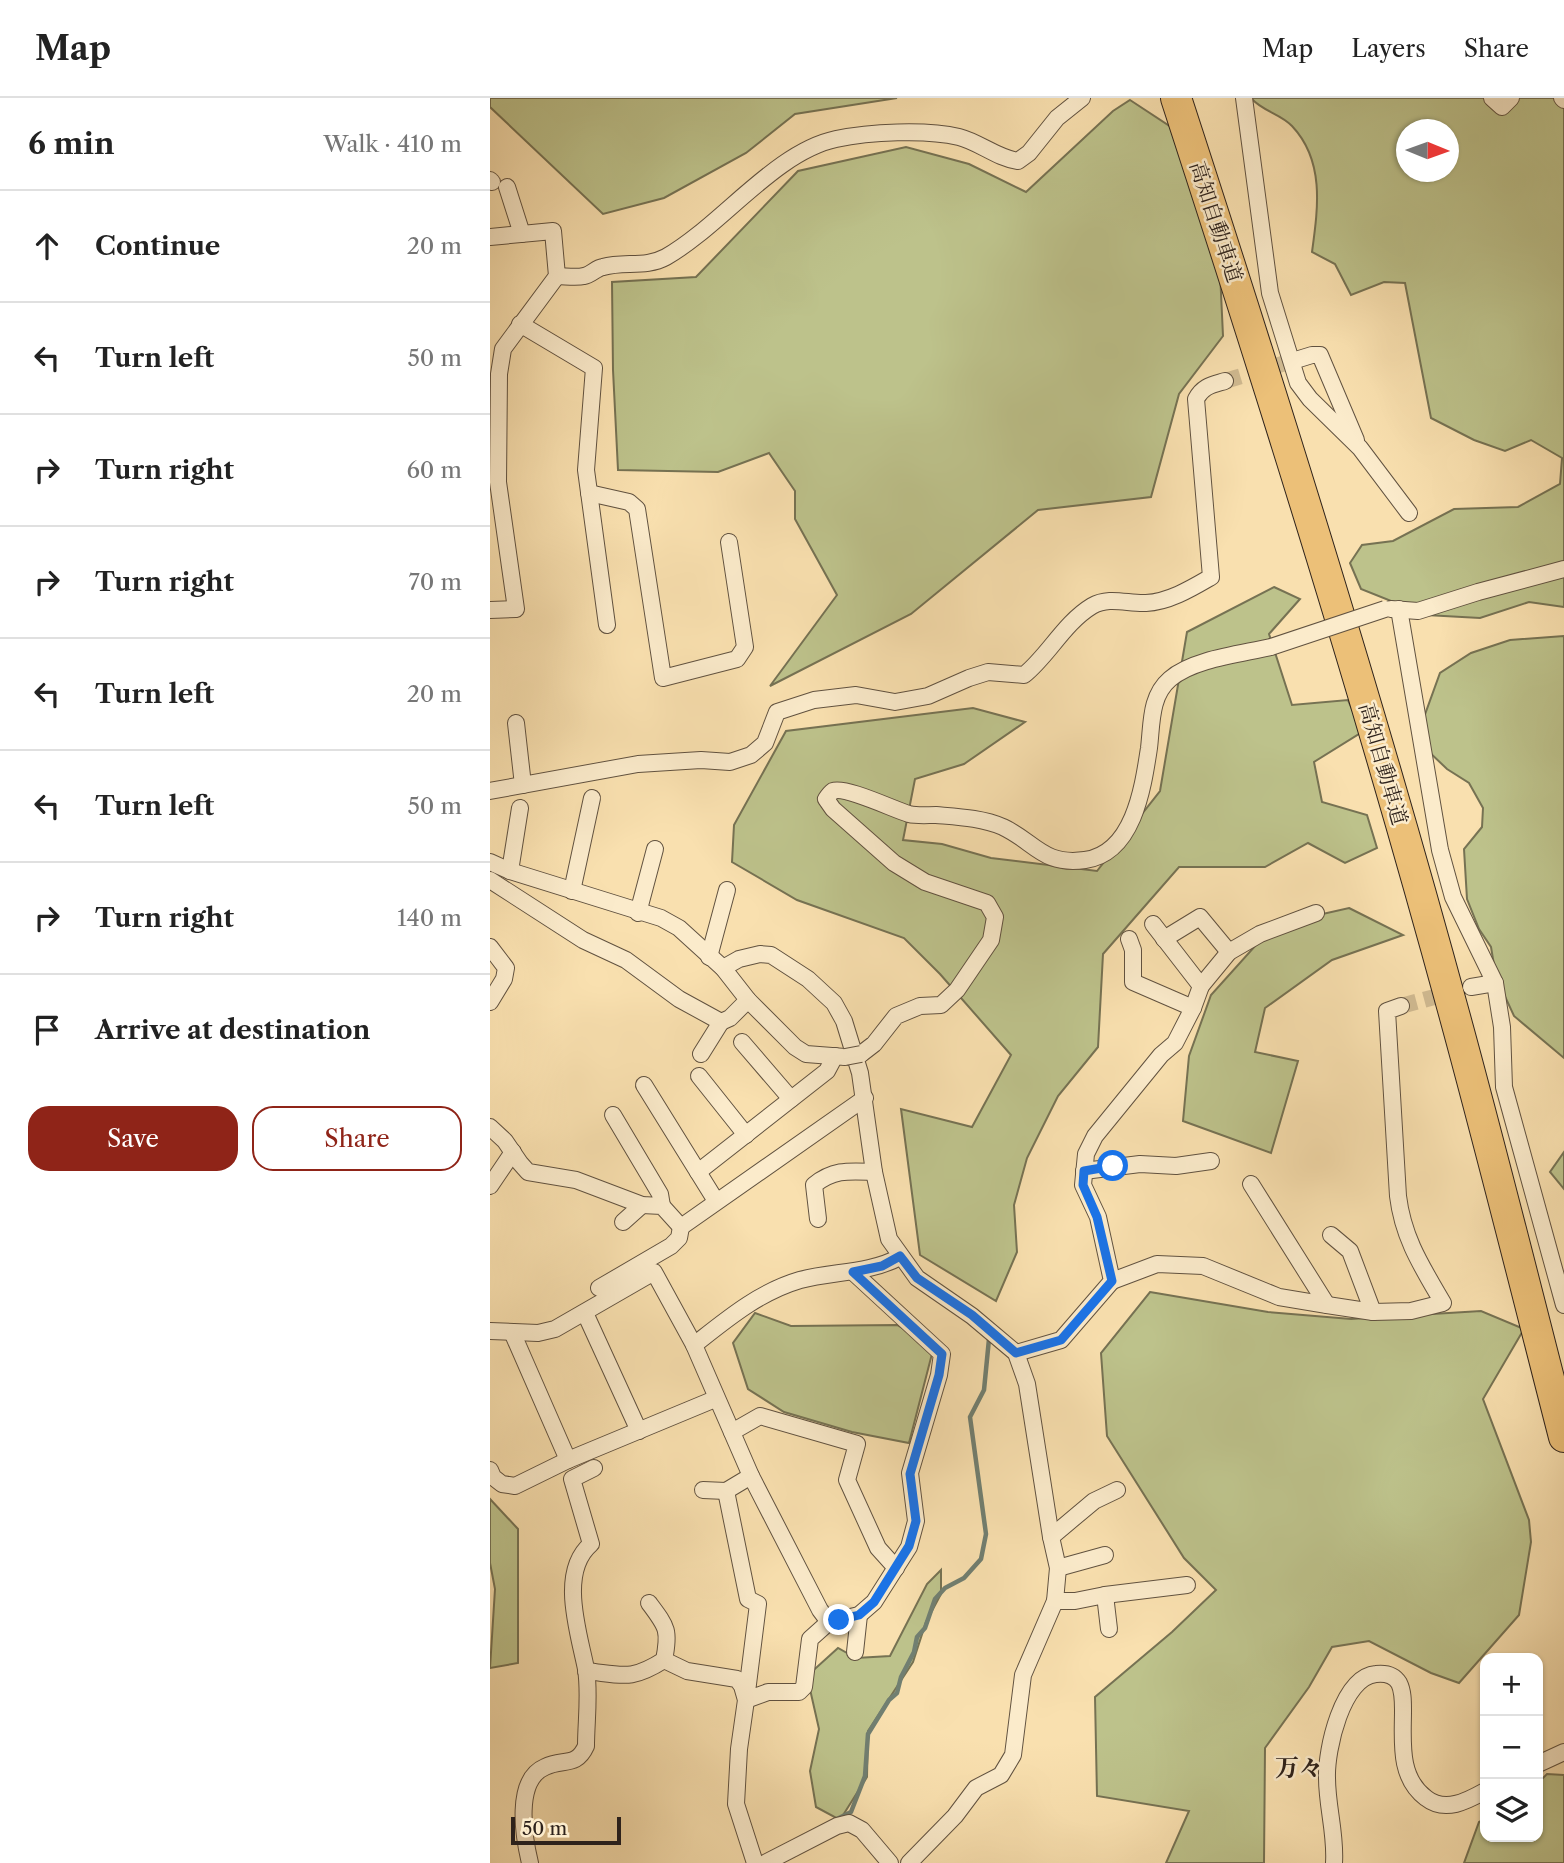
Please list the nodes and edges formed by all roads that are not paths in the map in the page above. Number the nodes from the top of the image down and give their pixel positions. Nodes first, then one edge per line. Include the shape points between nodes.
1 (1082, 98) edge
2 (1176, 98) edge
3 (1190, 98) edge
4 (1244, 98) edge
5 (1492, 98) edge
6 (1510, 98) edge
7 (496, 183) edge
8 (522, 234) junction
9 (490, 237) edge
10 (557, 276) junction
11 (520, 324) junction
12 (1299, 359) tunnel mouth
13 (1225, 381) tunnel mouth
14 (1360, 448) junction
15 (589, 493) junction
16 (1409, 513) dead end
17 (729, 542) dead end
18 (1564, 569) edge
19 (1392, 609) junction
20 (490, 610) edge
21 (607, 625) dead end
22 (516, 723) dead end
23 (523, 785) junction
24 (490, 791) edge
25 (592, 798) dead end
26 (520, 808) dead end
27 (655, 849) dead end
28 (490, 862) edge
29 (510, 871) junction
30 (490, 880) edge
31 (727, 890) dead end
32 (572, 891) junction
33 (638, 913) junction
34 (1316, 913) dead end
35 (1153, 924) dead end
36 (1129, 939) dead end
37 (1164, 939) junction
38 (490, 947) edge
39 (1229, 952) junction
40 (709, 957) junction
41 (723, 968) junction
42 (498, 969) edge
43 (1495, 983) junction
44 (1201, 986) junction
45 (1471, 986) tunnel mouth
46 (748, 1000) junction
47 (490, 1002) edge
48 (1401, 1006) dead end
49 (1194, 1008) junction
50 (720, 1022) junction
51 (742, 1042) dead end
52 (701, 1054) dead end
53 (847, 1056) junction
54 (699, 1076) dead end
55 (644, 1085) dead end
56 (865, 1098) junction
57 (791, 1099) junction
58 (613, 1115) dead end
59 (491, 1129) edge
60 (746, 1135) junction
61 (513, 1152) junction
62 (1211, 1161) dead end
63 (1084, 1171) junction
64 (698, 1172) junction
65 (874, 1172) junction
66 (1251, 1184) dead end
67 (490, 1186) edge
68 (716, 1201) junction
69 (642, 1205) junction
70 (662, 1206) junction
71 (818, 1219) dead end
72 (623, 1222) dead end
73 (681, 1227) junction
74 (1331, 1235) dead end
75 (900, 1256) junction
76 (853, 1272) junction
77 (1112, 1281) junction
78 (599, 1289) dead end
79 (1327, 1305) junction
80 (1564, 1305) edge
81 (1373, 1312) junction
82 (585, 1313) junction
83 (490, 1331) edge
84 (512, 1332) junction
85 (694, 1345) junction
86 (1016, 1353) junction
87 (1564, 1382) edge
88 (715, 1399) junction
89 (639, 1431) junction
90 (732, 1432) junction
91 (1564, 1437) edge
92 (568, 1460) junction
93 (594, 1468) dead end
94 (490, 1470) edge
95 (751, 1476) junction
96 (703, 1490) dead end
97 (1117, 1490) dead end
98 (726, 1491) junction
99 (1051, 1538) junction
100 (1105, 1555) dead end
101 (895, 1568) junction
102 (1059, 1569) junction
103 (1187, 1586) dead end
104 (1105, 1595) junction
105 (1055, 1601) junction
106 (649, 1603) dead end
107 (859, 1615) junction
108 (829, 1622) junction
109 (1109, 1629) dead end
110 (855, 1652) dead end
111 (664, 1660) junction
112 (586, 1671) junction
113 (746, 1700) junction
114 (1564, 1752) edge
115 (1543, 1762) edge
116 (1480, 1794) edge
117 (530, 1863) edge
118 (755, 1863) edge
119 (765, 1863) edge
120 (890, 1863) edge
121 (909, 1863) edge
122 (1334, 1863) edge

1 - 10 street via 1018,161 961,137 940,134 871,133 833,139 777,169 703,232 664,258 603,267 585,276
2 - 91 highway, 高知自動車道 via 1367,711 1454,1015
3 - 87 highway, 高知自動車道 via 1392,751
4 - 14 street via 1270,293 1298,383
5 - 6 street via 1502,107
7 - 8 street
8 - 9 street
8 - 10 street via 552,231
10 - 11 street
11 - 15 street via 594,368 586,470
11 - 20 street via 503,349 499,374 498,482 516,609
12 - 14 street via 1320,355
13 - 23 street via 1206,387 1196,398 1211,577 1185,592 1147,603 1107,600 1092,606 1024,675 989,672 928,696 895,702 856,695 814,700 777,712 765,743 751,755 730,762 638,764
14 - 16 street
15 - 17 street via 629,502 638,509 663,678 737,659 745,648
15 - 21 street
18 - 19 street via 1418,611
19 - 43 street via 1440,850 1453,897
19 - 53 street, bridge via 1188,667 1170,679 1158,692 1142,792 1127,829 1113,848 1086,860 1046,856 1005,828 975,818 910,814 855,795 831,792 826,799 834,809 894,863 925,882 987,903 995,917 991,940 957,990 941,1005 920,1006 896,1016 874,1045
22 - 23 street
23 - 24 street
25 - 32 street
26 - 29 street
27 - 33 street
28 - 29 street
29 - 32 street
30 - 50 street
31 - 40 street
32 - 33 street
33 - 40 street via 680,928
34 - 39 street via 1259,934
35 - 37 street
36 - 49 street via 1133,982
37 - 39 street via 1200,917
37 - 44 street
38 - 42 street
39 - 44 street
40 - 41 street
41 - 46 street
41 - 56 street via 739,959 771,955 808,979 834,1003 844,1021
42 - 47 street via 504,979
43 - 45 street
43 - 80 street via 1504,1087
44 - 49 street
46 - 50 street
46 - 53 street via 806,1054
48 - 81 street via 1387,1011 1401,1222 1443,1303 1411,1311
49 - 63 street via 1175,1042 1096,1136 1086,1154
50 - 52 street
51 - 57 street
53 - 57 street
54 - 60 street
55 - 64 street
56 - 65 street
56 - 68 street
57 - 60 street
58 - 70 street via 660,1194
59 - 61 street
60 - 64 street
61 - 67 street
61 - 69 street via 528,1172 576,1180
62 - 63 street
63 - 77 street via 1083,1185 1097,1217
64 - 68 street
65 - 71 street via 842,1171 826,1175 814,1185
65 - 75 street via 889,1240
66 - 79 street
68 - 73 street
69 - 70 street
69 - 72 street
70 - 73 street
73 - 78 street via 680,1238 671,1246
74 - 81 street via 1350,1251
75 - 76 street via 882,1266
75 - 86 street via 917,1278 972,1315
76 - 85 street via 799,1280 747,1303
76 - 101 street via 942,1354 910,1474 916,1521 909,1546
77 - 79 street via 1157,1264 1203,1265 1279,1297
77 - 86 street via 1061,1340
79 - 81 street
82 - 84 street via 555,1329
82 - 85 street via 654,1272
82 - 89 street
83 - 84 street
84 - 92 street
85 - 88 street
86 - 99 street via 1027,1384
88 - 89 street
88 - 90 street
89 - 92 street
90 - 95 street
90 - 101 street via 760,1416 857,1444 847,1480 878,1548
92 - 94 street via 515,1486 502,1483
93 - 112 street via 572,1479 592,1544 580,1553 575,1573 574,1608
95 - 98 street
95 - 108 street
96 - 98 street
97 - 99 street via 1094,1502
98 - 113 street via 748,1599 758,1604
99 - 102 street
100 - 102 street
101 - 107 street via 874,1602
102 - 105 street
103 - 104 street
104 - 105 street
104 - 109 street
105 - 121 street via 1023,1675 1013,1755 1001,1775 976,1788
106 - 111 street via 668,1636
107 - 108 street
107 - 110 street
108 - 113 street via 810,1639 804,1687 799,1692 768,1692
111 - 112 street via 627,1676
111 - 113 street via 687,1671 737,1679
112 - 117 street via 586,1746 581,1757 536,1772 528,1787 522,1821
113 - 118 street via 736,1804
114 - 115 street
116 - 122 street via 1457,1805 1443,1806 1421,1795 1405,1768 1400,1685 1395,1677 1367,1675 1344,1702 1326,1776
119 - 120 street via 849,1823 862,1830

